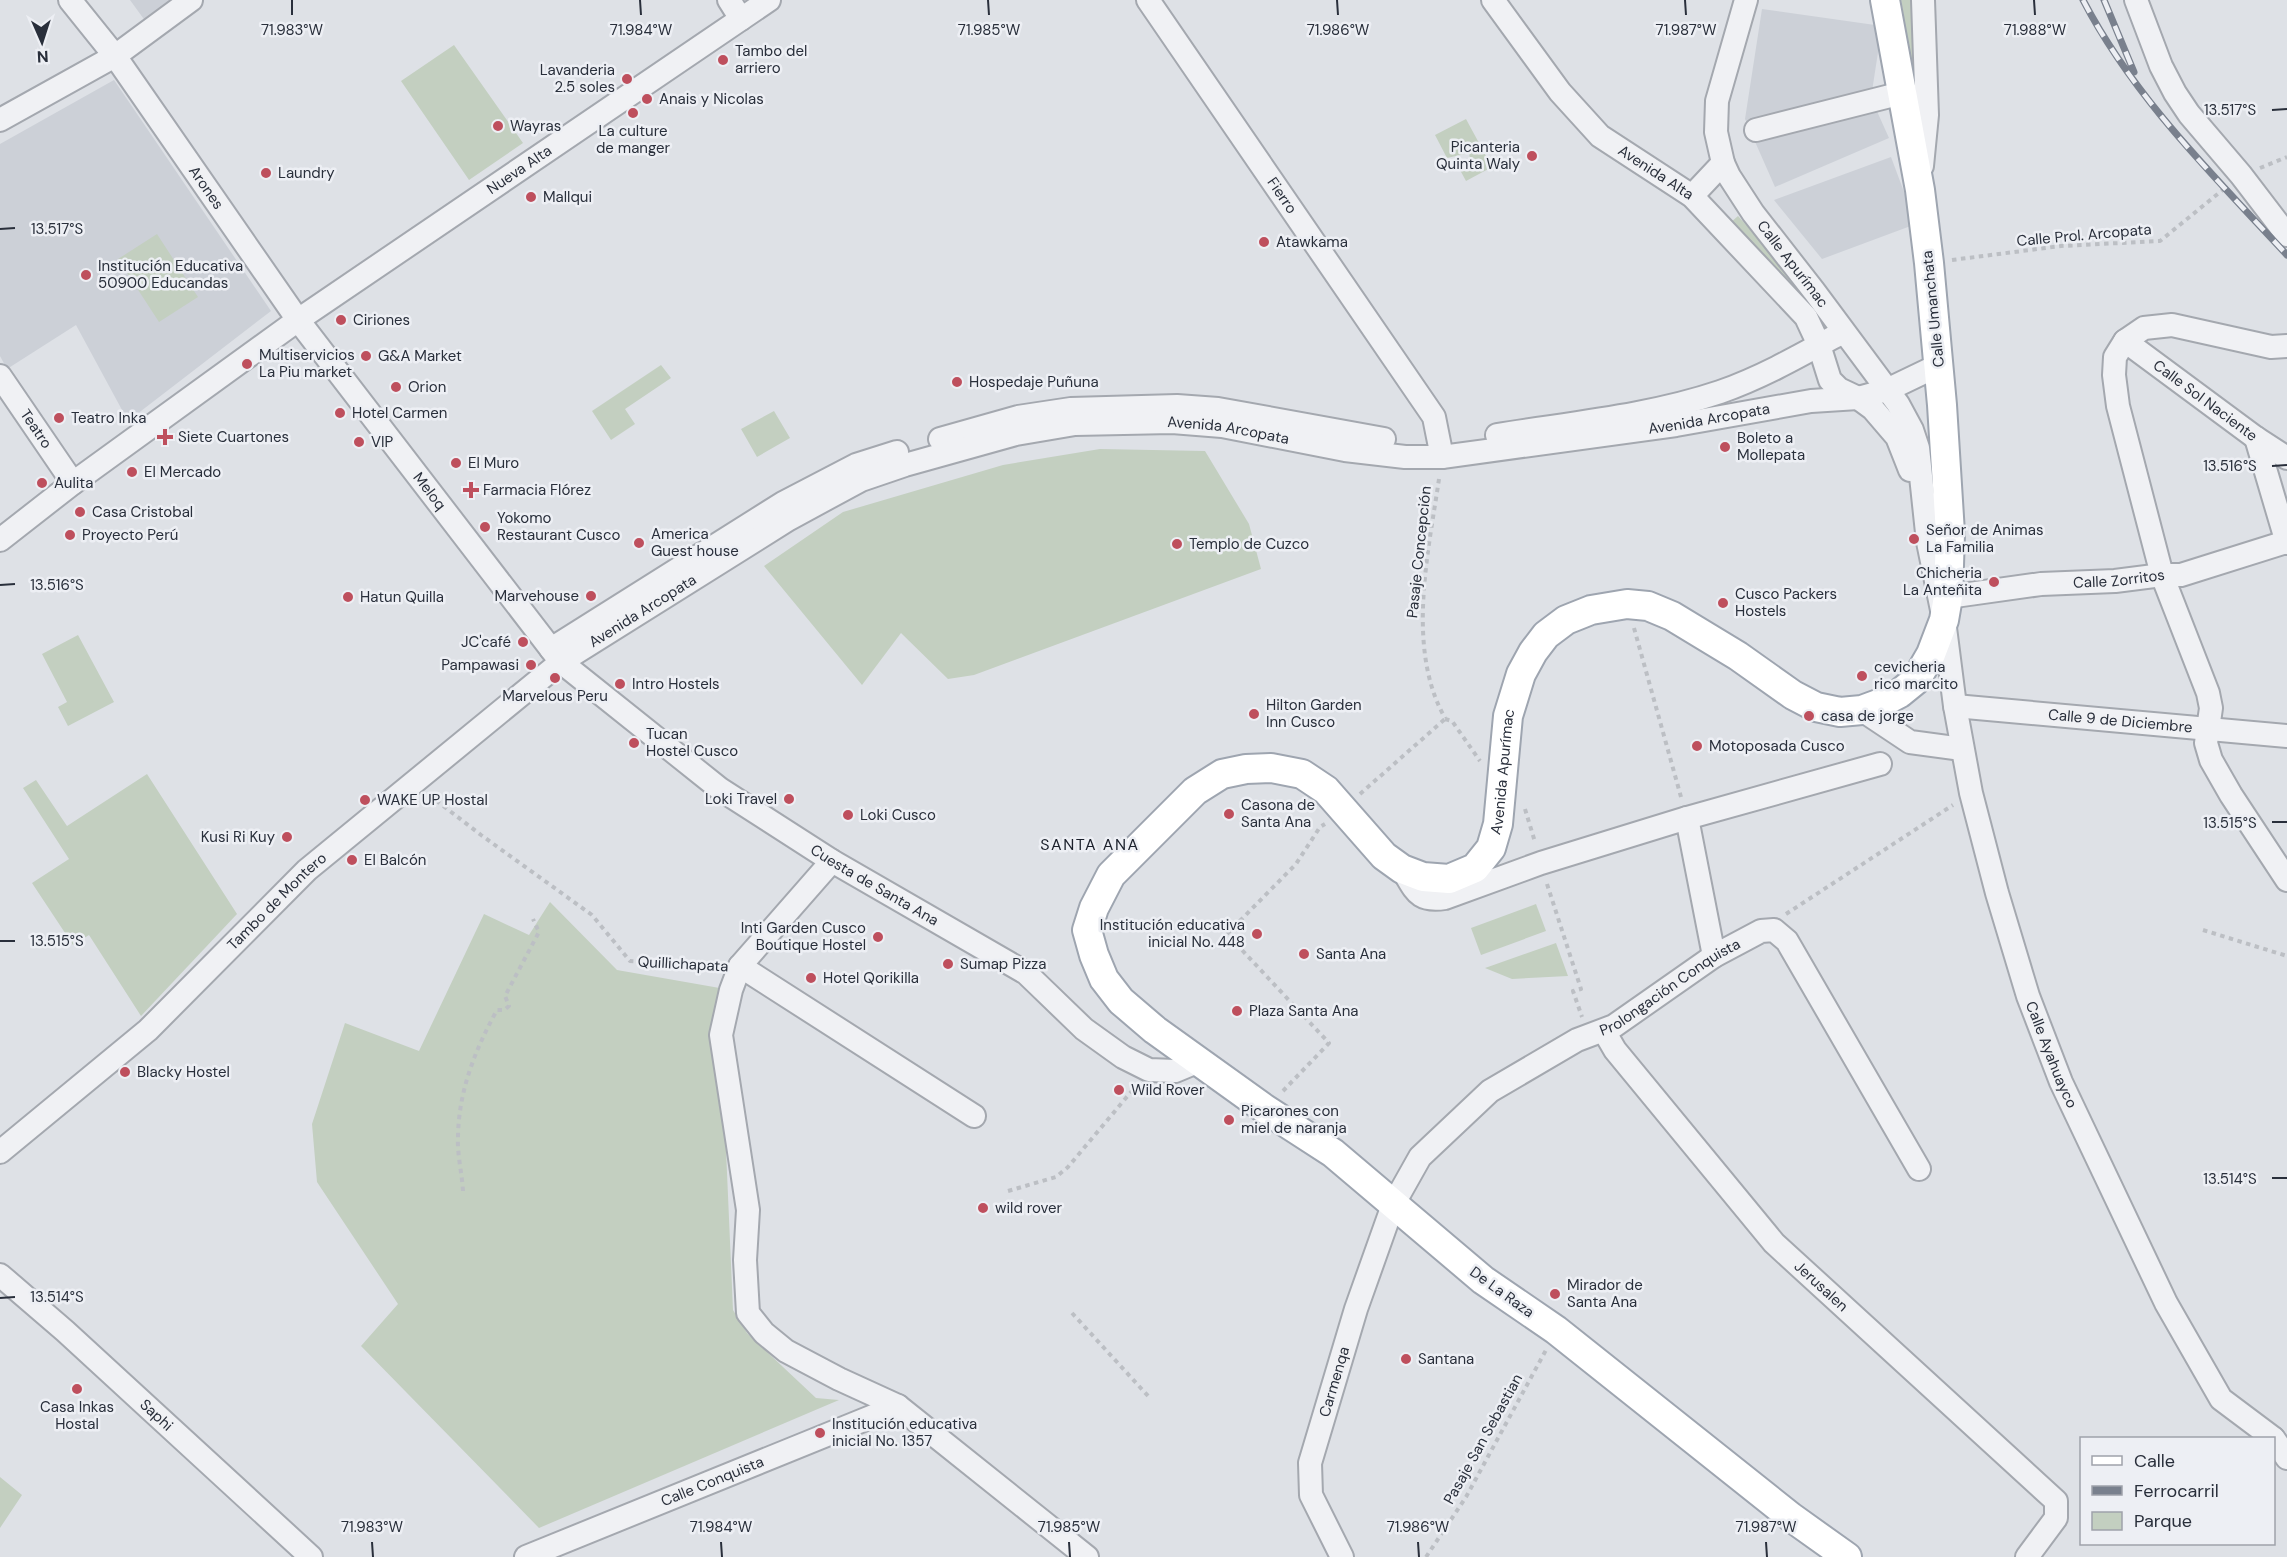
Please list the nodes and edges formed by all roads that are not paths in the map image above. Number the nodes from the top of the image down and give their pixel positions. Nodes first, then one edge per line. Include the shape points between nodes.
1 (70, 0) edge
2 (191, 0) edge
3 (769, 0) edge
4 (1148, 0) edge
5 (1493, 0) edge
6 (1746, 0) edge
7 (1885, 0) edge
8 (1923, 0) edge
9 (2136, 0) edge
10 (735, 9) edge
11 (115, 56) junction
12 (1902, 93) junction
13 (0, 120) edge
14 (1756, 130) dead end
15 (1723, 163) junction
16 (1920, 190) junction
17 (1692, 196) junction
18 (2287, 235) edge
19 (298, 320) junction
20 (1843, 332) junction
21 (2125, 341) junction
22 (1819, 345) junction
23 (2287, 346) edge
24 (1939, 365) junction
25 (0, 376) edge
26 (1887, 390) junction
27 (1858, 398) junction
28 (2256, 438) junction
29 (1441, 450) junction
30 (2287, 458) edge
31 (73, 483) junction
32 (1924, 514) junction
33 (0, 540) edge
34 (2287, 543) edge
35 (2162, 575) junction
36 (1946, 609) junction
37 (556, 656) junction
38 (1955, 706) junction
39 (1862, 710) junction
40 (2208, 729) junction
41 (2287, 736) edge
42 (1962, 749) junction
43 (1880, 764) dead end
44 (1687, 818) junction
45 (832, 861) junction
46 (1402, 869) junction
47 (2287, 880) edge
48 (1714, 956) junction
49 (740, 966) junction
50 (1155, 1030) joint
51 (1604, 1031) junction
52 (1199, 1061) junction
53 (974, 1116) dead end
54 (0, 1152) edge
55 (1919, 1169) dead end
56 (1393, 1205) junction
57 (0, 1275) edge
58 (898, 1406) junction
59 (2270, 1437) edge
60 (2275, 1442) edge
61 (2287, 1458) edge
62 (1082, 1555) edge
63 (311, 1557) edge
64 (526, 1557) edge
65 (1342, 1557) edge
66 (1847, 1557) edge
67 (2027, 1557) edge

1 - 11 street, Arones
2 - 11 street
3 - 10 street, Nueva Alta
4 - 29 street, Fierro via 1434,417
5 - 17 street, Avenida Alta via 1560,92 1600,136
6 - 15 street, Calle Apurímac via 1717,101 1716,132
7 - 12 main road, Calle Umanchata
8 - 16 street via 1927,115
9 - 18 street via 2175,93
10 - 19 street, Nueva Alta
11 - 13 street
11 - 19 street, Arones
12 - 14 street
12 - 16 main road, Calle Umanchata
15 - 17 street
15 - 20 street, Calle Apurímac via 1753,213
16 - 24 main road, Calle Umanchata
17 - 22 street, Avenida Alta via 1806,317
19 - 31 street
19 - 37 street, Meloq
20 - 22 street, Avenida Arcopata
20 - 26 street, Calle Apurímac
21 - 23 street via 2144,328 2172,325 2271,347
21 - 28 street, Calle Sol Naciente
21 - 35 street via 2115,357 2118,406
22 - 27 street, Avenida Alta via 1830,380
22 - 29 street, Avenida Arcopata via 1754,379 1687,402
24 - 26 street, Avenida Arcopata
24 - 36 main road, Calle Umanchata via 1950,533
25 - 31 street, Teatro
26 - 27 street, Avenida Arcopata
26 - 32 street, Calle Apurímac via 1912,430 1918,448
27 - 29 street, Avenida Arcopata via 1811,401 1676,425
27 - 32 street, Calle Apurímac via 1873,409 1905,451
28 - 30 street, Calle Sol Naciente
28 - 34 street
29 - 37 street, Avenida Arcopata via 1218,409 1071,409 1018,417 835,474 710,548
31 - 33 street
32 - 36 street, Calle Apurímac
34 - 35 street, Calle Zorritos via 2181,575
35 - 36 street, Calle Zorritos via 2041,584
35 - 40 street via 2208,693
36 - 38 street, Calle Ayahuayco
36 - 39 main road, Avenida Apurímac via 1931,654 1916,680 1900,693
37 - 45 street, Cuesta de Santa Ana via 720,789
37 - 54 street, Tambo de Montero via 414,783 307,870 148,1030
38 - 40 street, Calle 9 de Diciembre
38 - 42 street, Calle Ayahuayco
39 - 42 street via 1910,742
39 - 46 main road, Avenida Apurímac via 1840,712 1816,707 1672,615 1648,606 1627,604 1591,610 1566,620 1546,635 1521,674 1508,716 1498,824 1491,848 1475,868 1449,879 1423,877
40 - 41 street, Calle 9 de Diciembre
40 - 47 street via 2206,743 2211,760
42 - 59 street, Calle Ayahuayco via 1997,893 2028,996 2061,1082 2166,1303 2221,1399
43 - 44 street
44 - 46 street via 1445,898 1429,900 1418,895
44 - 48 street
45 - 49 street
45 - 52 street, Cuesta de Santa Ana via 1026,973 1084,1029 1123,1057 1149,1070 1175,1071
46 - 50 main road, Avenida Apurímac via 1384,856 1326,790 1302,774 1271,768 1246,768 1222,774 1196,791 1111,875 1088,930 1104,979 1121,1001
48 - 51 street, Prolongación Conquista
48 - 55 street, Prolongación Conquista via 1761,931 1774,930 1787,941
49 - 53 street, Quillichapata
49 - 58 street via 721,1035 748,1210 747,1313 786,1351
50 - 52 main road, De La Raza
51 - 56 street, Prolongación Conquista via 1576,1040 1490,1090 1420,1157
51 - 67 street, Jerusalen via 1615,1050 1774,1243 2056,1501 2056,1518
52 - 56 main road, De La Raza via 1333,1153
56 - 65 street, Carmenqa via 1356,1309 1311,1463 1311,1495
56 - 66 main road, De La Raza via 1483,1280 1556,1330
57 - 63 street, Saphi
58 - 62 street
58 - 64 street, Calle Conquista
60 - 61 street, Calle Ayahuayco

